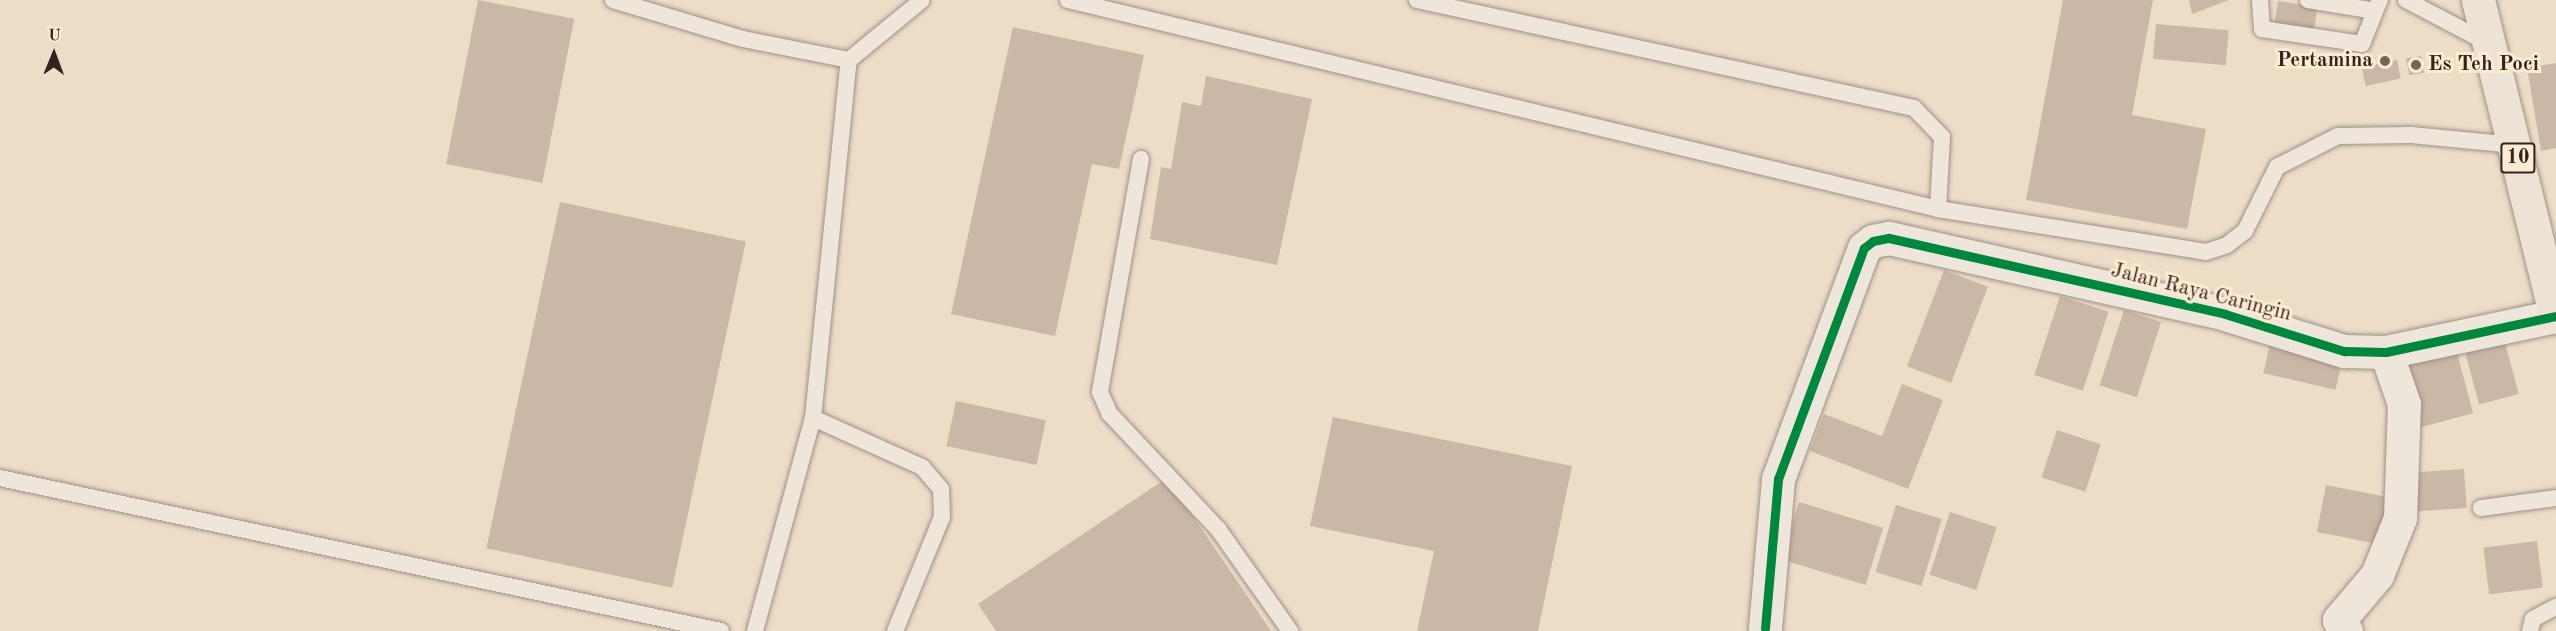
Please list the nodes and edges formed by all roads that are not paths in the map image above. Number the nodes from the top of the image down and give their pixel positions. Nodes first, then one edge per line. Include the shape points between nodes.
1 (613, 0) edge
2 (922, 0) edge
3 (1068, 0) edge
4 (1417, 0) edge
5 (2260, 0) edge
6 (2308, 0) edge
7 (2406, 0) edge
8 (2478, 0) edge
9 (1105, 5) edge
10 (2377, 5) edge
11 (2489, 44) junction
12 (849, 60) junction
13 (2515, 145) junction
14 (1141, 159) dead end
15 (1938, 209) junction
16 (2556, 316) edge
17 (2385, 352) junction
18 (813, 418) junction
19 (0, 478) edge
20 (2556, 498) edge
21 (2481, 508) dead end
22 (2556, 607) edge
23 (1765, 628) dead end
24 (722, 631) edge
25 (755, 631) edge
26 (895, 631) edge
27 (1290, 631) edge
28 (2346, 631) edge
29 (2530, 631) edge

1 - 12 lane via 743,39
2 - 12 lane
3 - 9 lane
4 - 15 lane via 1914,108 1942,136
5 - 10 lane via 2262,29 2362,44
6 - 10 lane
7 - 11 lane
8 - 11 highway, Jalan Raya Caringin / 10
9 - 15 lane
11 - 13 highway, Jalan Raya Caringin / 10
12 - 18 lane
13 - 15 lane via 2412,135 2338,136 2277,167 2245,231 2227,245 2206,252
13 - 16 highway, Jalan Raya Caringin / 10
14 - 27 lane via 1100,392 1110,414 1218,530
16 - 17 street, Jalan Raya Caringin
17 - 23 street, Jalan Raya Caringin via 2344,351 2205,309 1889,238 1873,241 1864,248 1778,479
17 - 28 street via 2404,404 2400,518 2377,575 2339,620
18 - 25 lane
18 - 26 lane via 922,467 941,489 942,518
19 - 24 lane
20 - 21 lane
22 - 29 lane via 2533,619

